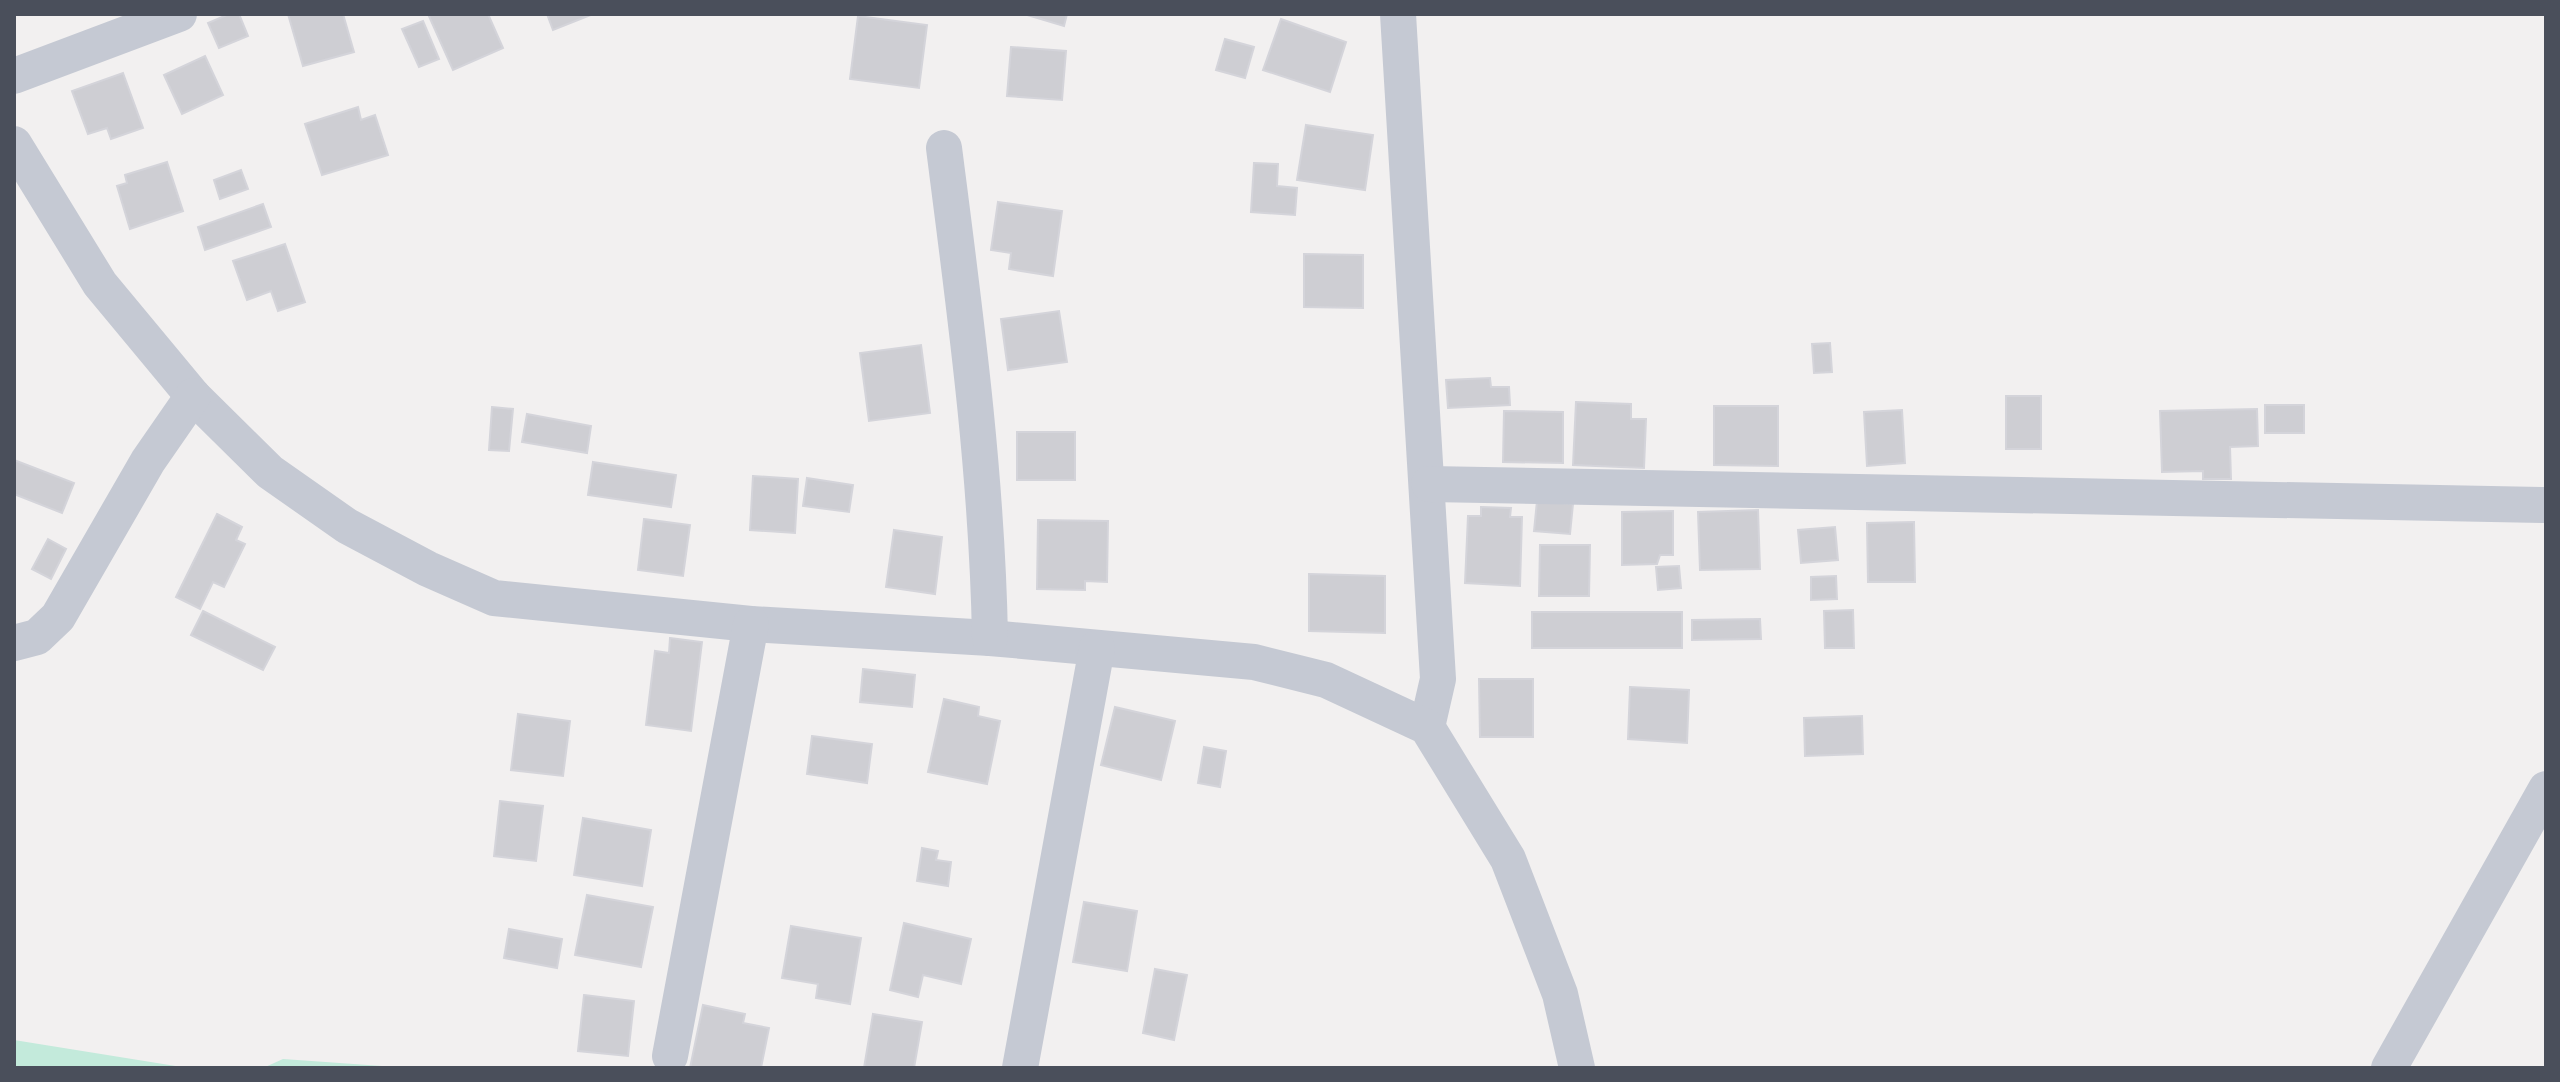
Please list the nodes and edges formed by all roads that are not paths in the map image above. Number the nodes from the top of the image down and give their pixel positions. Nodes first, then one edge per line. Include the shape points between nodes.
1 (179, 14) edge
2 (1398, 14) edge
3 (14, 76) edge
4 (14, 144) edge
5 (944, 148) dead end
6 (193, 396) junction
7 (1429, 484) junction
8 (2546, 505) edge
9 (751, 624) junction
10 (990, 638) junction
11 (14, 643) edge
12 (1097, 648) junction
13 (1427, 727) junction
14 (2546, 789) edge
15 (670, 1056) dead end
16 (1020, 1068) edge
17 (1577, 1068) edge
18 (2389, 1068) edge

1 - 3 street
2 - 7 street
4 - 6 street via 100,284
5 - 10 street via 980,431
6 - 9 street via 270,472 347,526 494,598
6 - 11 street via 148,461 58,617 37,637
7 - 8 street
7 - 13 street via 1438,679
9 - 10 street
9 - 15 street
10 - 12 street
12 - 13 street via 1268,666 1326,680
12 - 16 street
13 - 17 street via 1508,859 1560,994
14 - 18 street

